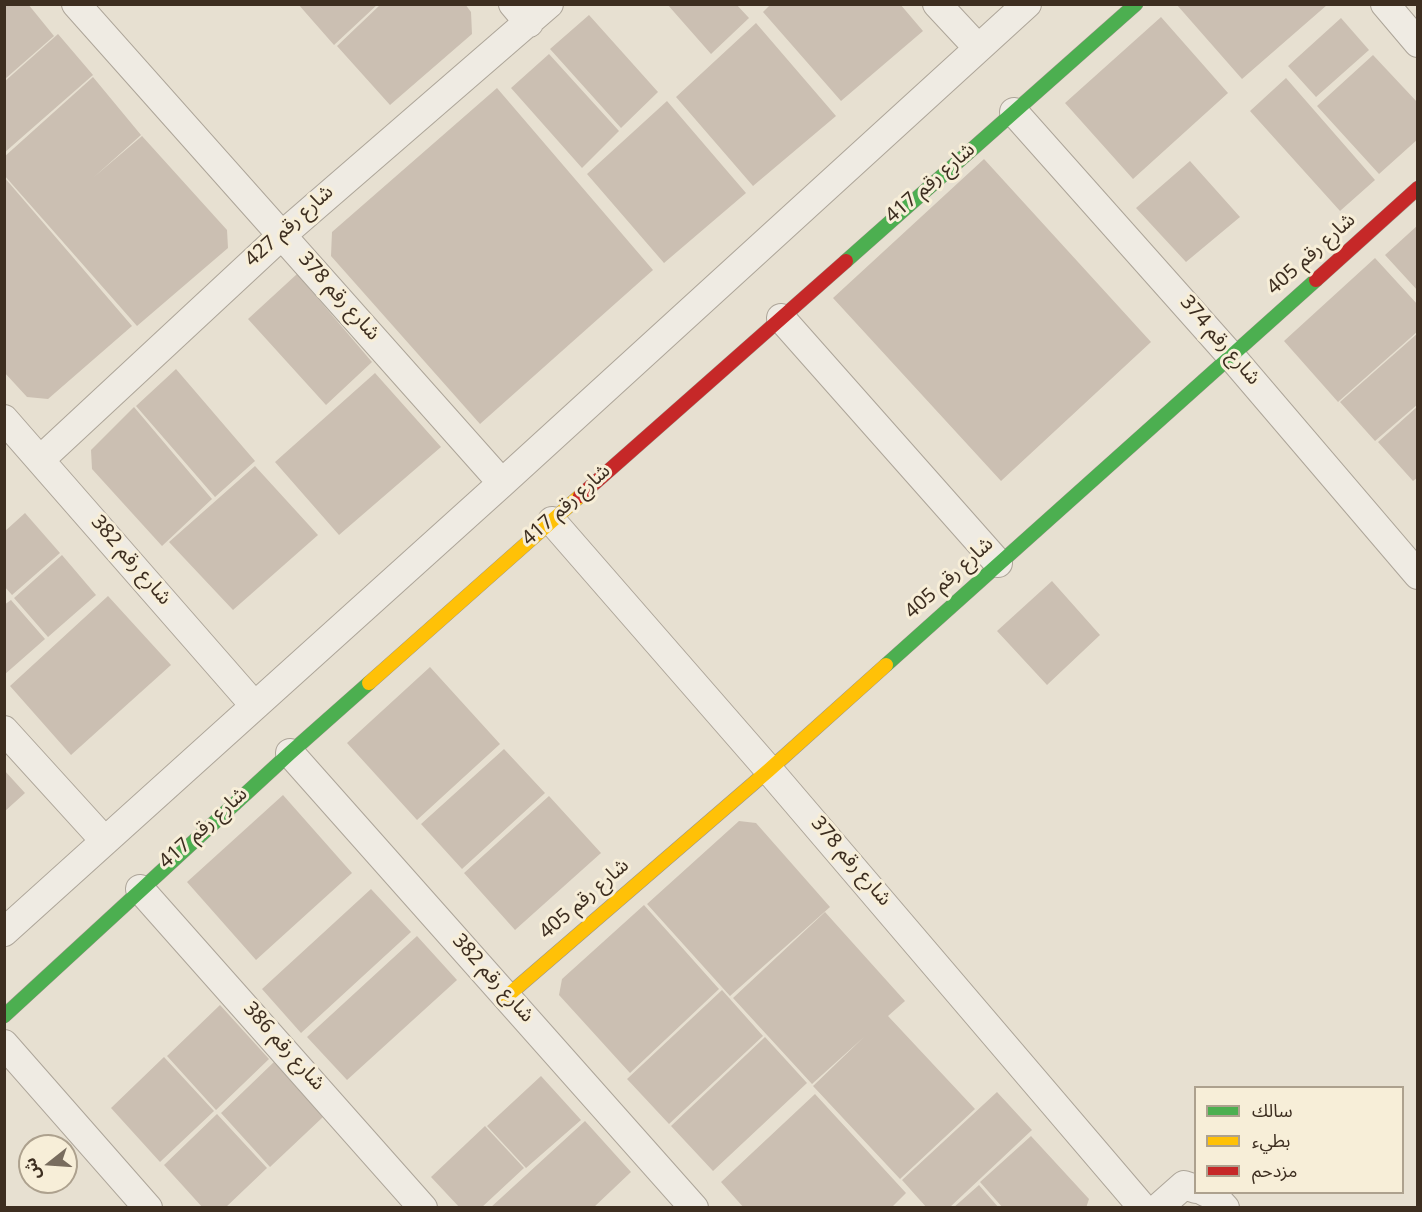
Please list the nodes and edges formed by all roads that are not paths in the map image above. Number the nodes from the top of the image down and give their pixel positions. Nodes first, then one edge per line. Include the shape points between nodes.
1 (76, 4) edge
2 (937, 4) edge
3 (1027, 4) edge
4 (1136, 4) edge
5 (1385, 4) edge
6 (530, 11) edge
7 (1418, 43) edge
8 (978, 48) junction
9 (1014, 112) junction
10 (1418, 188) edge
11 (281, 236) junction
12 (781, 318) junction
13 (1231, 356) junction
14 (4, 419) edge
15 (40, 460) junction
16 (502, 483) junction
17 (552, 521) junction
18 (998, 563) junction
19 (1418, 575) edge
20 (254, 705) junction
21 (4, 730) edge
22 (290, 753) junction
23 (769, 770) junction
24 (104, 840) junction
25 (140, 889) junction
26 (4, 932) edge
27 (506, 997) junction
28 (4, 1016) edge
29 (4, 1044) edge
30 (1194, 1188) edge
31 (1210, 1194) edge
32 (148, 1208) edge
33 (423, 1208) edge
34 (694, 1208) edge
35 (1143, 1208) edge
36 (1158, 1208) edge
37 (1225, 1208) edge

1 - 11 street, شارع رقم 378
2 - 8 street
3 - 8 street
4 - 9 street, شارع رقم 417
5 - 7 street
6 - 11 street, شارع رقم 427
8 - 16 street
9 - 12 street, شارع رقم 417
9 - 13 street, شارع رقم 374
10 - 13 street, شارع رقم 405
11 - 15 street, شارع رقم 427
11 - 16 street, شارع رقم 378
12 - 17 street, شارع رقم 417
12 - 18 street
13 - 18 street, شارع رقم 405
13 - 19 street, شارع رقم 374
14 - 15 street, شارع رقم 382
15 - 20 street, شارع رقم 382
16 - 20 street
17 - 22 street, شارع رقم 417
17 - 23 street, شارع رقم 378
18 - 23 street, شارع رقم 405
20 - 24 street
21 - 24 street
22 - 25 street, شارع رقم 417
22 - 27 street, شارع رقم 382
23 - 27 street, شارع رقم 405
23 - 35 street, شارع رقم 378
24 - 26 street
25 - 28 street, شارع رقم 417
25 - 33 street, شارع رقم 386
27 - 34 street, شارع رقم 382
29 - 32 street
30 - 36 street via 1184,1185
31 - 37 street

